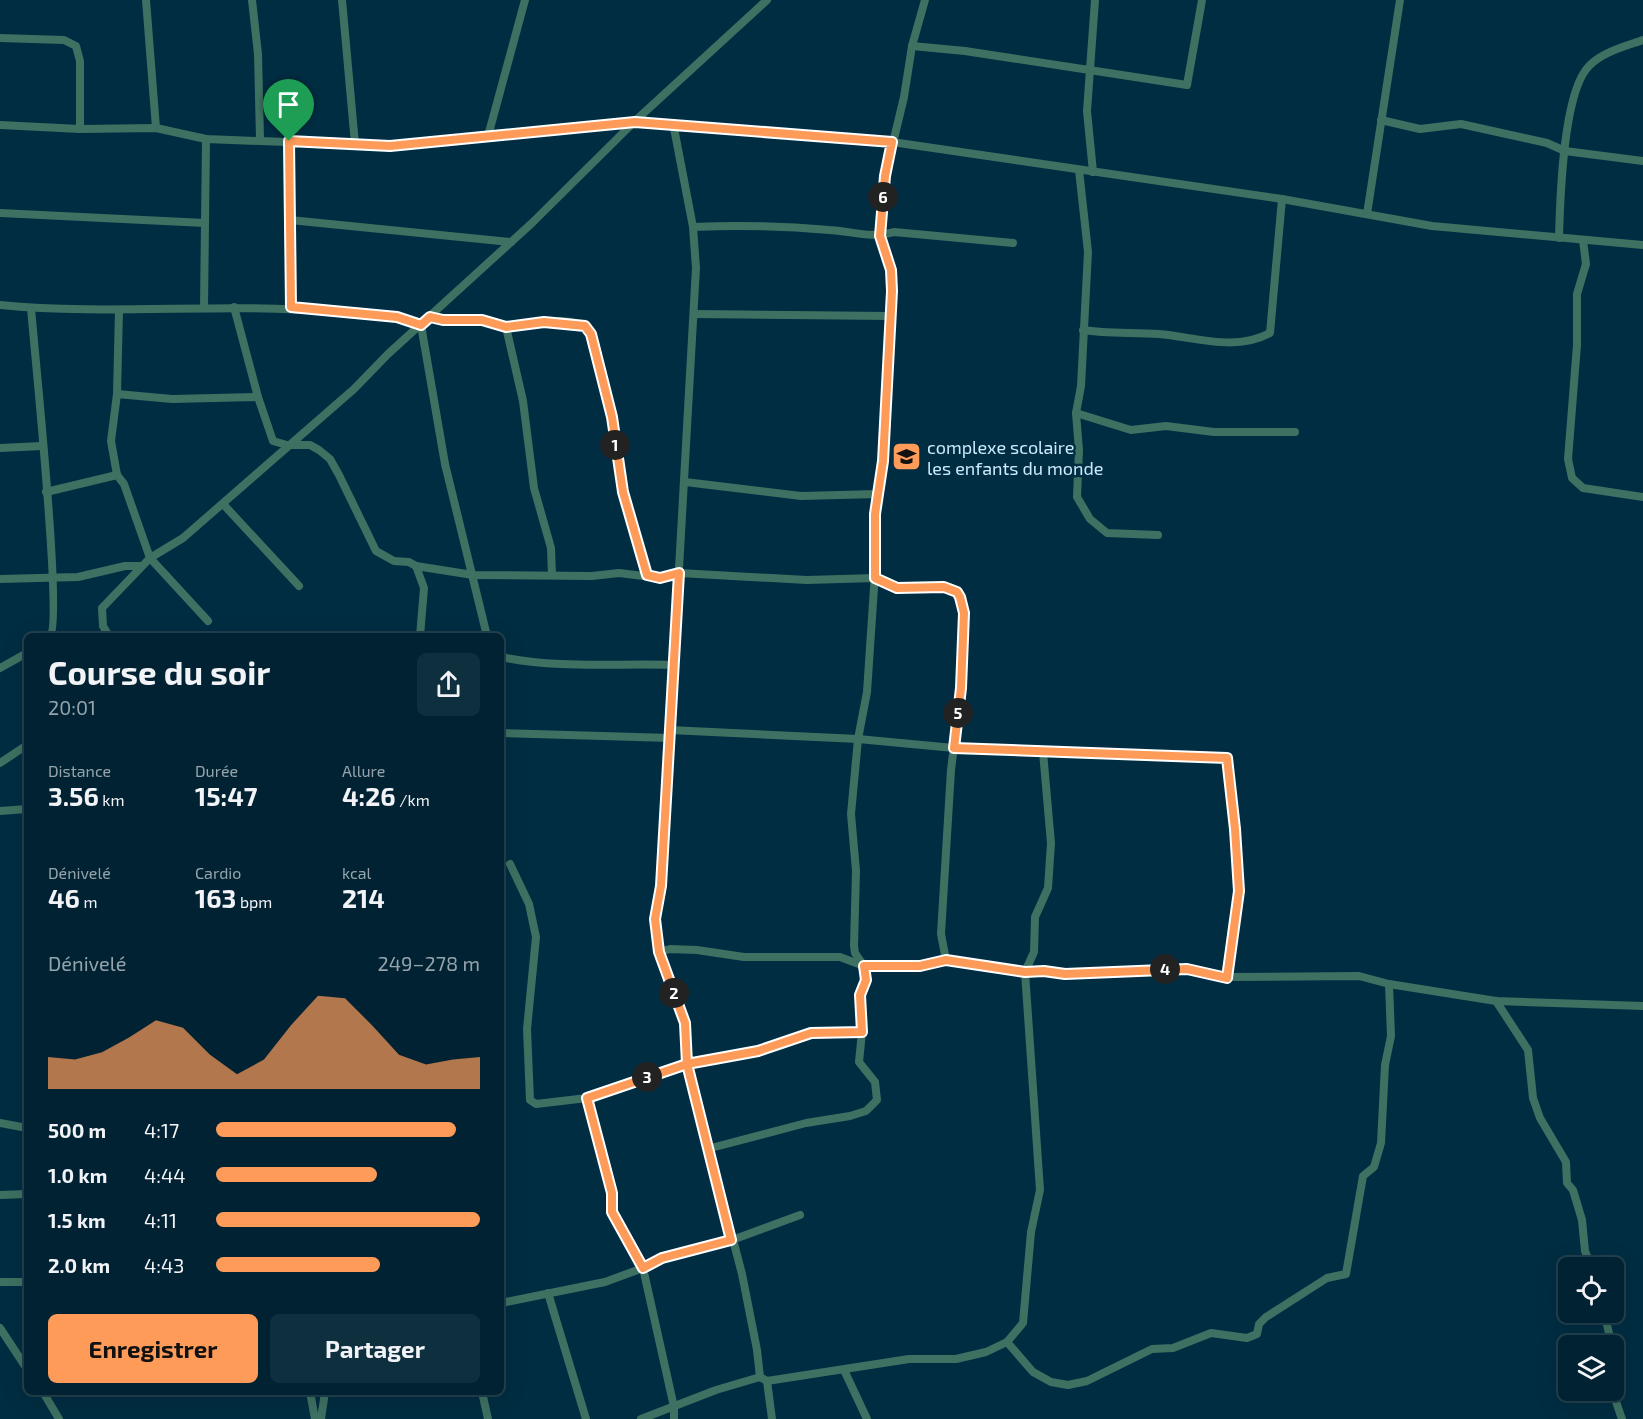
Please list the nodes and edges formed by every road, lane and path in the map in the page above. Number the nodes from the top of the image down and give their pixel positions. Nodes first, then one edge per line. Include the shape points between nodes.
1 (146, 0) edge
2 (252, 0) edge
3 (342, 0) edge
4 (525, 0) edge
5 (767, 0) edge
6 (925, 0) edge
7 (1095, 0) edge
8 (1202, 0) edge
9 (1400, 0) edge
10 (0, 38) edge
11 (1643, 40) edge
12 (912, 46) junction
13 (1092, 70) junction
14 (1381, 120) junction
15 (635, 122) junction
16 (673, 123) junction
17 (0, 125) edge
18 (156, 128) junction
19 (80, 129) junction
20 (488, 136) junction
21 (206, 139) junction
22 (260, 140) junction
23 (289, 141) junction
24 (892, 142) junction
25 (355, 144) junction
26 (1565, 151) junction
27 (1643, 161) edge
28 (1079, 170) junction
29 (1093, 172) junction
30 (1282, 199) junction
31 (0, 213) edge
32 (1367, 214) junction
33 (290, 220) junction
34 (205, 223) junction
35 (693, 227) junction
36 (880, 236) junction
37 (1559, 238) junction
38 (1583, 240) junction
39 (511, 242) junction
40 (1013, 243) dead end
41 (1643, 245) edge
42 (0, 305) edge
43 (234, 307) junction
44 (291, 307) junction
45 (31, 308) junction
46 (204, 308) junction
47 (119, 310) junction
48 (694, 314) junction
49 (890, 316) junction
50 (430, 317) junction
51 (421, 325) junction
52 (506, 327) junction
53 (1083, 330) junction
54 (117, 394) junction
55 (258, 397) junction
56 (1076, 412) junction
57 (1295, 432) dead end
58 (287, 445) junction
59 (42, 446) junction
60 (0, 448) edge
61 (117, 475) junction
62 (685, 482) junction
63 (46, 492) junction
64 (878, 494) junction
65 (1643, 497) edge
66 (223, 504) junction
67 (1158, 535) dead end
68 (150, 558) junction
69 (141, 566) junction
70 (416, 566) junction
71 (679, 573) junction
72 (473, 575) junction
73 (552, 575) junction
74 (647, 575) junction
75 (53, 576) junction
76 (875, 578) junction
77 (0, 579) edge
78 (299, 586) dead end
79 (208, 621) dead end
80 (51, 633) edge
81 (107, 633) edge
82 (420, 633) edge
83 (486, 633) edge
84 (24, 655) edge
85 (504, 658) edge
86 (674, 665) junction
87 (0, 668) edge
88 (504, 733) edge
89 (670, 734) junction
90 (858, 739) junction
91 (24, 747) edge
92 (954, 748) junction
93 (1042, 752) junction
94 (0, 763) edge
95 (24, 809) edge
96 (0, 811) edge
97 (510, 864) dead end
98 (659, 952) junction
99 (946, 960) junction
100 (864, 966) junction
101 (1025, 972) junction
102 (1227, 978) junction
103 (1389, 984) junction
104 (1496, 1001) junction
105 (1643, 1006) edge
106 (862, 1032) junction
107 (687, 1064) junction
108 (587, 1098) junction
109 (0, 1123) edge
110 (24, 1127) edge
111 (707, 1149) junction
112 (24, 1194) edge
113 (0, 1195) edge
114 (800, 1215) dead end
115 (731, 1240) junction
116 (1587, 1257) edge
117 (643, 1268) junction
118 (0, 1282) edge
119 (24, 1282) edge
120 (548, 1293) junction
121 (504, 1302) edge
122 (0, 1328) edge
123 (1007, 1342) junction
124 (24, 1364) edge
125 (844, 1370) junction
126 (764, 1379) junction
127 (45, 1395) edge
128 (311, 1395) edge
129 (325, 1395) edge
130 (483, 1395) edge
131 (1615, 1401) edge
132 (674, 1407) junction
133 (59, 1419) edge
134 (315, 1419) edge
135 (321, 1419) edge
136 (488, 1419) edge
137 (586, 1419) edge
138 (641, 1419) edge
139 (674, 1419) edge
140 (772, 1419) edge
141 (867, 1419) edge
142 (1622, 1419) edge

1 - 18 street
2 - 22 street
3 - 25 street
4 - 20 street
5 - 15 street
6 - 12 street
7 - 13 street
8 - 13 street via 1187,85
9 - 14 street
10 - 19 street via 64,40 76,46 80,61
11 - 26 street via 1610,52 1589,66 1577,84
12 - 13 street
12 - 24 street
13 - 29 street via 1087,111
14 - 26 street via 1420,129 1461,124 1547,143
14 - 32 street
15 - 16 street
15 - 20 street
15 - 39 street
16 - 24 street
16 - 35 street
17 - 19 street
18 - 19 street
18 - 21 street
20 - 25 street via 390,146
21 - 22 street
21 - 34 street
22 - 23 street
23 - 25 street
23 - 33 street
24 - 28 street
24 - 36 street
26 - 27 street
26 - 37 street
28 - 29 street
28 - 53 street via 1088,252
29 - 30 street
30 - 32 street
30 - 53 street via 1270,333 1232,343
31 - 34 street
32 - 37 street via 1432,226
33 - 39 street
33 - 44 street
34 - 46 street
35 - 36 street via 740,225
35 - 48 street
36 - 40 street via 894,232
36 - 49 street via 891,270
37 - 38 street
38 - 41 street
38 - 65 street via 1586,264 1577,294 1568,467 1576,484 1583,488
39 - 50 street
42 - 45 street
43 - 44 street
43 - 46 street
43 - 55 street
44 - 51 street via 397,317
45 - 47 street
45 - 59 street
46 - 47 street
47 - 54 street
48 - 49 street
48 - 62 street
49 - 64 street via 886,429
50 - 51 street
50 - 52 street via 482,320
51 - 58 street
51 - 72 street via 445,464 461,540
52 - 73 street via 523,401 534,488 551,548
52 - 74 street via 562,323 585,326 591,334 612,417 623,492
53 - 56 street
54 - 55 street via 172,399
54 - 61 street via 111,441
55 - 58 street via 269,435 273,441
56 - 57 street via 1131,430 1166,426 1214,432
56 - 67 street via 1077,497 1090,519 1116,535
58 - 66 street
58 - 70 street via 310,446 330,459 376,551 393,561
59 - 60 street
59 - 63 street
61 - 63 street
61 - 68 street via 124,484
62 - 64 street via 801,496
62 - 71 street
63 - 75 street
64 - 76 street
66 - 68 street via 183,538
66 - 78 street
68 - 69 street
68 - 79 street
69 - 75 street via 78,577
69 - 81 street via 102,608
70 - 72 street
70 - 82 street via 424,588
71 - 74 street via 660,578
71 - 76 street via 807,580
71 - 86 street
72 - 73 street
72 - 83 street
73 - 74 street
75 - 77 street
75 - 80 street via 55,625
76 - 90 street via 867,692
76 - 92 street via 897,588 944,587 960,597 964,613
84 - 87 street
85 - 86 street via 579,666
86 - 89 street
88 - 89 street
89 - 90 street
89 - 98 street via 661,886 655,919
90 - 92 street
90 - 100 street via 851,814 856,871 854,946
91 - 94 street
92 - 93 street
92 - 99 street via 941,934
93 - 101 street via 1051,843 1048,888 1035,917 1034,952
93 - 102 street via 1227,758 1239,891
95 - 96 street
97 - 108 street via 526,896 536,937 527,1029 530,1100 536,1104
98 - 100 street via 670,949 744,957 840,957
98 - 107 street via 685,1023
99 - 100 street via 920,966
99 - 101 street
100 - 106 street via 866,980 860,995
101 - 102 street via 1187,969
101 - 123 street via 1040,1190 1031,1232 1023,1323
102 - 103 street via 1359,976
103 - 104 street
103 - 123 street via 1391,1036 1385,1065 1381,1143 1374,1167 1363,1176 1346,1274 1328,1278 1266,1317 1257,1334 1247,1338 1211,1333 1173,1348 1152,1349 1078,1384 1051,1382 1034,1372
104 - 105 street
104 - 116 street via 1528,1050 1533,1098 1566,1162 1567,1183 1582,1220
106 - 107 street via 811,1033 758,1051
106 - 111 street via 859,1062 877,1092 871,1108
107 - 108 street
107 - 111 street
108 - 117 street via 612,1193 612,1212
109 - 110 street
111 - 115 street
112 - 113 street
114 - 115 street
115 - 117 street via 662,1258
115 - 126 street
117 - 120 street via 605,1282
117 - 132 street
118 - 119 street
120 - 121 street
120 - 137 street
122 - 124 street
123 - 125 street via 956,1359 909,1359
125 - 126 street
125 - 141 street
126 - 132 street via 716,1390
126 - 140 street
127 - 133 street
128 - 134 street
129 - 135 street
130 - 136 street
131 - 142 street
132 - 138 street
132 - 139 street

